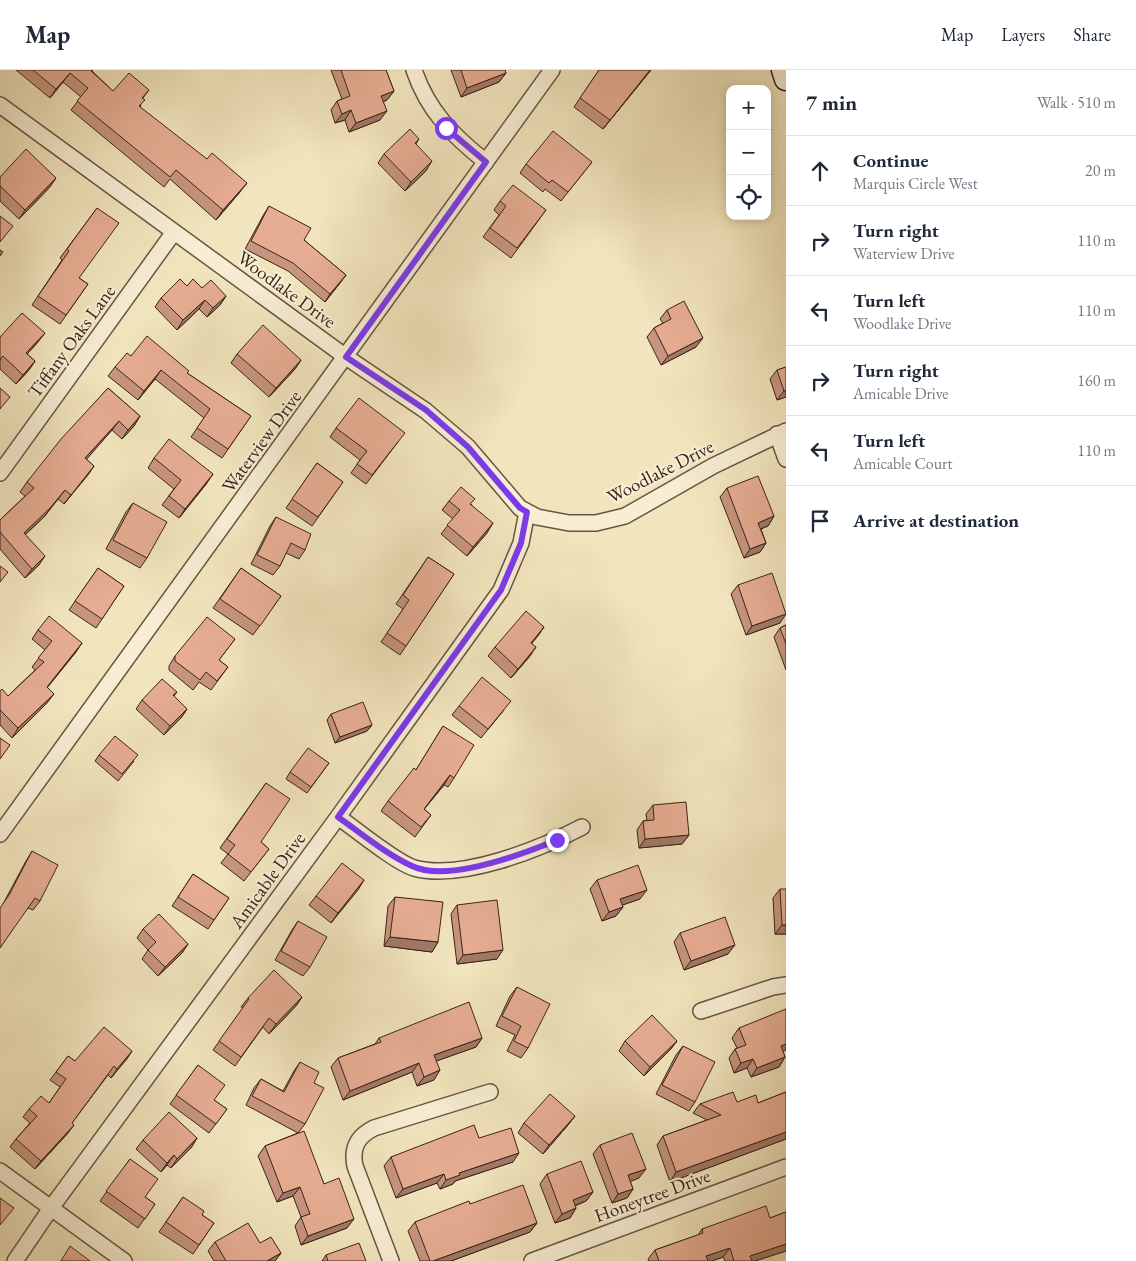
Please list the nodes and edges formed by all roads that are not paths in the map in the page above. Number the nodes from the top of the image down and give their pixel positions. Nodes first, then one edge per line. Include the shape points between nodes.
1 (414, 70) edge
2 (552, 70) edge
3 (783, 70) edge
4 (786, 79) edge
5 (2, 110) edge
6 (486, 162) junction
7 (174, 232) junction
8 (346, 357) junction
9 (782, 432) edge
10 (786, 459) edge
11 (0, 472) edge
12 (527, 512) junction
13 (338, 817) junction
14 (582, 827) dead end
15 (0, 834) edge
16 (786, 985) edge
17 (701, 1011) dead end
18 (490, 1092) dead end
19 (786, 1167) edge
20 (0, 1171) edge
21 (51, 1208) junction
22 (15, 1261) edge
23 (124, 1261) edge
24 (390, 1261) edge
25 (532, 1261) edge

1 - 6 street via 446,128
2 - 6 street, Waterview Drive
3 - 4 main road
5 - 7 street, Woodlake Drive
6 - 8 street, Waterview Drive
7 - 8 street, Woodlake Drive
7 - 11 street, Tiffany Oaks Lane
8 - 12 street, Woodlake Drive via 426,410 468,447
8 - 15 street, Waterview Drive
9 - 10 street
9 - 12 street, Woodlake Drive via 713,466 625,516 596,523 569,523
12 - 13 street, Amicable Drive via 521,543 501,590
13 - 14 street via 414,868 444,871 469,869 533,850
13 - 21 street, Amicable Drive
16 - 17 street
18 - 24 street via 374,1128 359,1139 354,1149 355,1166
19 - 25 street, Honeytree Drive
20 - 21 street
21 - 22 street, Amicable Drive
21 - 23 street

